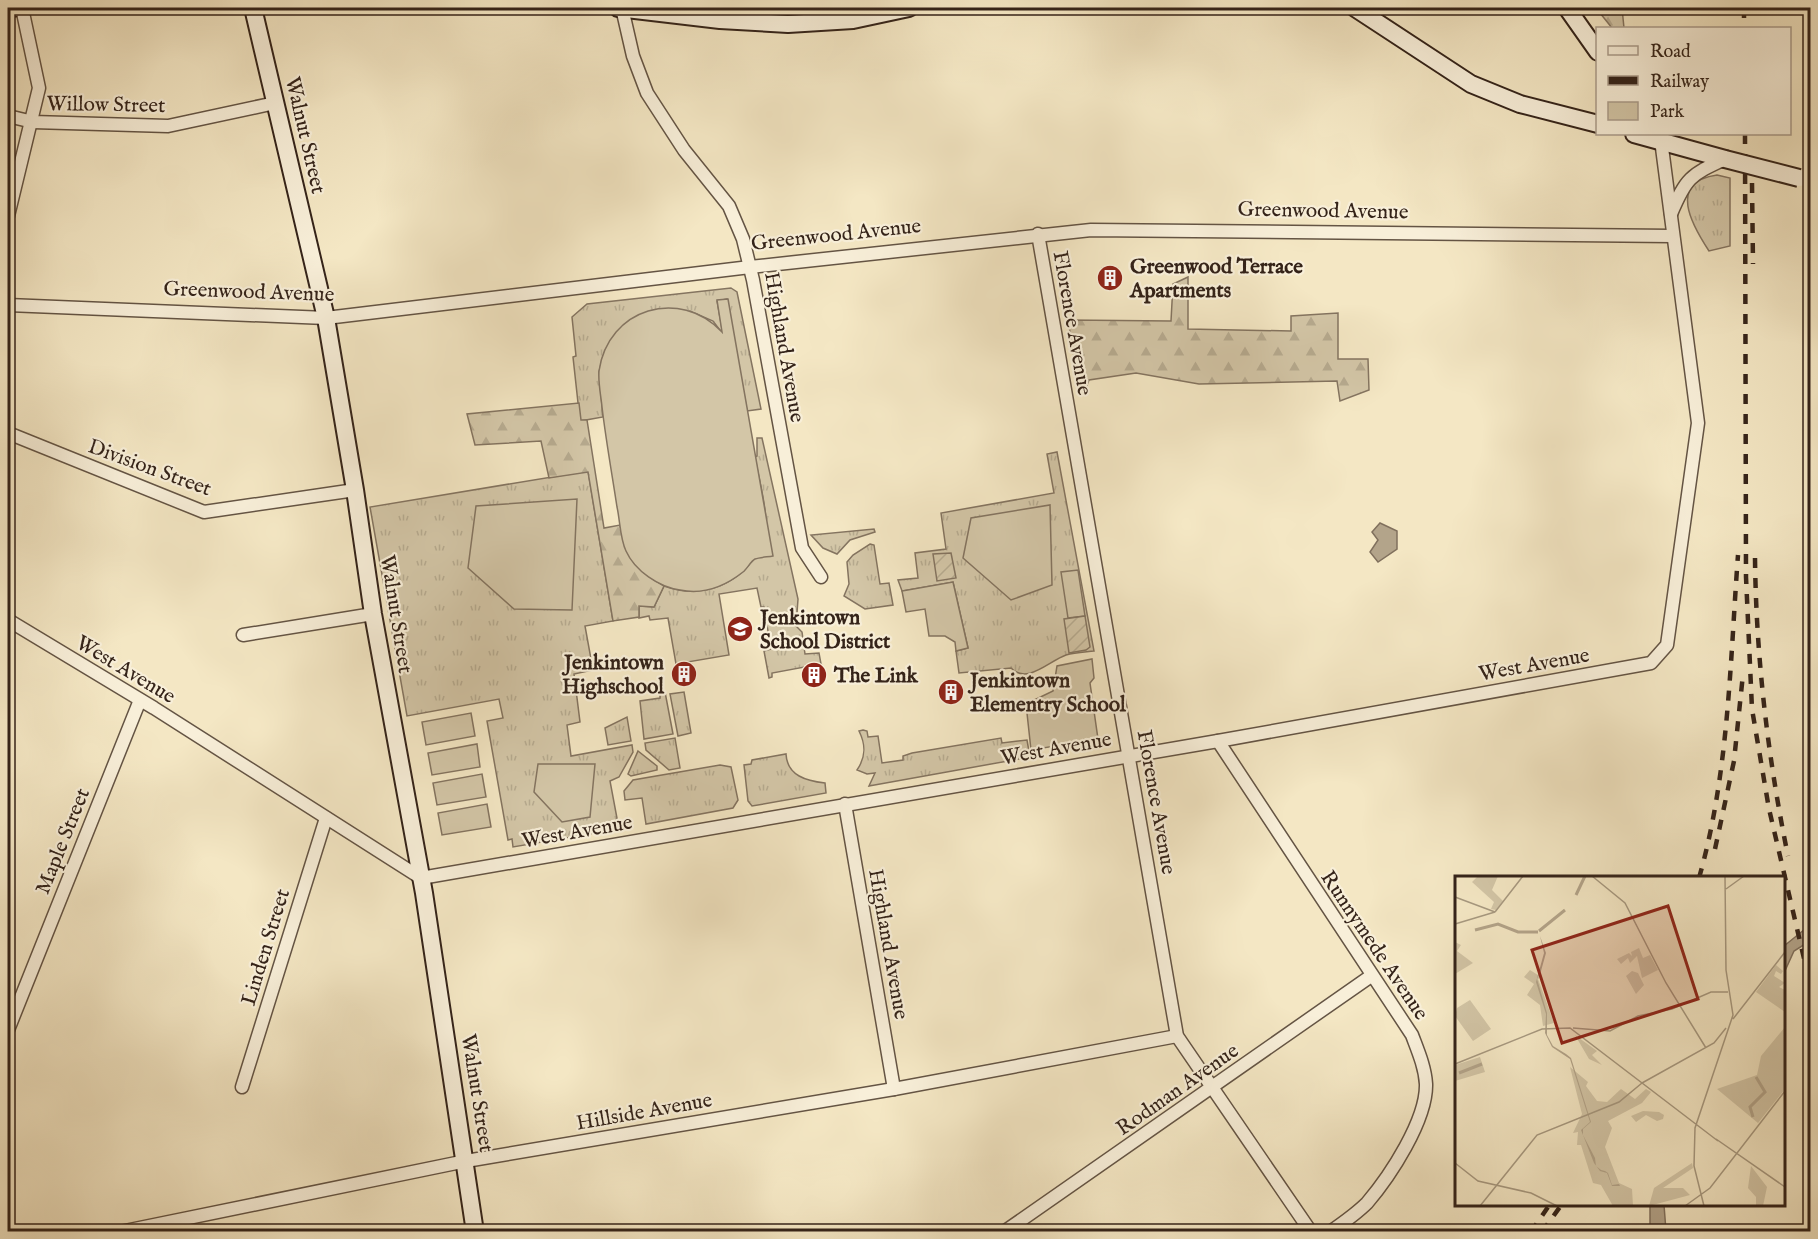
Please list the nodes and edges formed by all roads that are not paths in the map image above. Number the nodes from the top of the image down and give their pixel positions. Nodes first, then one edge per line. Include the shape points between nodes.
1 (8, 8) edge
2 (14, 8) edge
3 (22, 8) edge
4 (253, 8) edge
5 (621, 8) edge
6 (909, 8) edge
7 (1355, 8) edge
8 (1567, 8) edge
9 (1596, 49) edge
10 (275, 103) junction
11 (1596, 109) edge
12 (1564, 114) junction
13 (8, 116) edge
14 (33, 122) junction
15 (1596, 123) edge
16 (1642, 135) edge
17 (1658, 137) edge
18 (1725, 159) junction
19 (1810, 182) edge
20 (1671, 215) junction
21 (8, 216) edge
22 (1038, 234) junction
23 (1672, 236) junction
24 (750, 267) junction
25 (8, 305) edge
26 (326, 318) junction
27 (8, 433) edge
28 (355, 490) junction
29 (821, 577) dead end
30 (373, 614) junction
31 (8, 620) edge
32 (243, 634) dead end
33 (140, 700) junction
34 (1218, 741) junction
35 (1130, 755) junction
36 (845, 804) junction
37 (326, 818) junction
38 (421, 878) junction
39 (1371, 976) junction
40 (8, 1030) edge
41 (1176, 1036) junction
42 (242, 1087) dead end
43 (894, 1089) junction
44 (1213, 1089) junction
45 (466, 1161) junction
46 (120, 1232) edge
47 (475, 1232) edge
48 (1005, 1232) edge
49 (1311, 1232) edge
50 (1330, 1232) edge

1 - 2 street
3 - 14 street via 39,88
4 - 10 street, Walnut Street
5 - 6 street via 788,24 853,20
5 - 24 street, Highland Avenue via 647,93 684,150 729,206
7 - 12 street via 1471,84 1520,104
8 - 9 street
10 - 14 street, Willow Street via 168,126
10 - 26 street, Walnut Street
11 - 12 street via 1587,114
12 - 15 street
13 - 14 street, Willow Street
14 - 21 street
16 - 17 street
17 - 18 street
17 - 20 street, West Avenue
18 - 19 street, bridge
18 - 20 street via 1687,180
20 - 23 street, West Avenue
22 - 23 street, Greenwood Avenue via 1111,230
22 - 24 street, Greenwood Avenue
22 - 35 street, Florence Avenue
23 - 34 street, West Avenue via 1698,423 1667,645 1651,663
24 - 26 street, Greenwood Avenue
24 - 29 street, Highland Avenue via 802,548
25 - 26 street, Greenwood Avenue
26 - 28 street, Walnut Street
27 - 28 street, Division Street via 204,512
28 - 30 street, Walnut Street
30 - 32 street
30 - 38 street, Walnut Street
31 - 33 street, West Avenue
33 - 37 street, West Avenue
33 - 40 street, Maple Street
34 - 35 street, West Avenue
34 - 39 street, Runnymede Avenue
35 - 36 street, West Avenue
35 - 41 street, Florence Avenue
36 - 38 street, West Avenue
36 - 43 street, Highland Avenue
37 - 38 street, West Avenue
37 - 42 street, Linden Street
38 - 45 street, Walnut Street
39 - 44 street, Rodman Avenue
39 - 50 street, Runnymede Avenue via 1412,1035 1426,1084 1423,1111 1410,1140 1367,1203
41 - 43 street, Hillside Avenue
41 - 44 street, Florence Avenue
43 - 45 street, Hillside Avenue
44 - 48 street, Rodman Avenue
44 - 49 street, Florence Avenue
45 - 46 street, Hillside Avenue
45 - 47 street, Walnut Street

